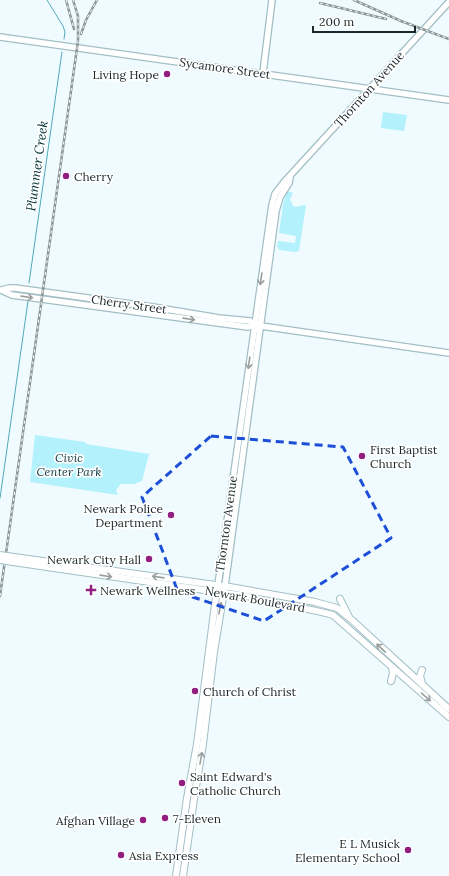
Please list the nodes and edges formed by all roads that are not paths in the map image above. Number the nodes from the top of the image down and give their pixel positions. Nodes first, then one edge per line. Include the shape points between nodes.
1 (272, 0) edge
2 (276, 0) edge
3 (449, 2) edge
4 (272, 7) junction
5 (0, 36) edge
6 (263, 73) junction
7 (370, 88) junction
8 (449, 100) edge
9 (290, 176) junction
10 (1, 290) edge
11 (257, 310) junction
12 (243, 323) junction
13 (258, 325) junction
14 (252, 338) junction
15 (449, 353) edge
16 (0, 555) edge
17 (0, 560) edge
18 (14, 560) junction
19 (218, 585) junction
20 (225, 586) junction
21 (216, 592) junction
22 (223, 594) junction
23 (340, 599) dead end
24 (350, 619) junction
25 (392, 667) junction
26 (422, 670) dead end
27 (391, 681) dead end
28 (422, 686) junction
29 (449, 709) edge
30 (449, 717) edge
31 (176, 876) edge
32 (183, 876) edge

1 - 4 main road
2 - 4 main road
3 - 7 main road, Thornton Avenue
4 - 6 main road
5 - 6 main road, Sycamore Street
6 - 7 main road, Sycamore Street
7 - 8 main road, Sycamore Street
7 - 9 main road, Thornton Avenue
9 -> 11 main road, Thornton Avenue via 281,185 273,200
9 - 13 main road, Thornton Avenue via 276,211
10 - 12 main road, Cherry Street via 15,288 153,307 205,319
11 - 12 main road
11 - 13 main road, Thornton Avenue
12 - 13 main road, Cherry Street via 250,321
12 - 14 main road
13 - 14 main road, Thornton Avenue
13 - 15 main road, Cherry Street
13 - 20 main road, Thornton Avenue
14 -> 19 main road, Thornton Avenue
16 - 18 main road, Newark Boulevard, bridge
17 - 18 main road, Newark Boulevard, bridge
19 -> 18 main road, Newark Boulevard
18 -> 21 main road, Newark Boulevard
19 - 20 main road, Newark Boulevard
19 - 21 main road, Thornton Avenue
20 - 22 main road, Thornton Avenue
20 - 24 main road, Newark Boulevard via 315,602 337,608
21 - 22 main road, Newark Boulevard
21 - 31 main road, Thornton Avenue via 197,744
22 - 25 main road, Newark Boulevard via 252,597 333,615
32 -> 22 main road, Thornton Avenue
23 - 24 main road
28 -> 24 main road, Newark Boulevard
25 - 27 main road
25 -> 30 main road, Newark Boulevard
26 - 28 main road
28 - 29 main road, Newark Boulevard

